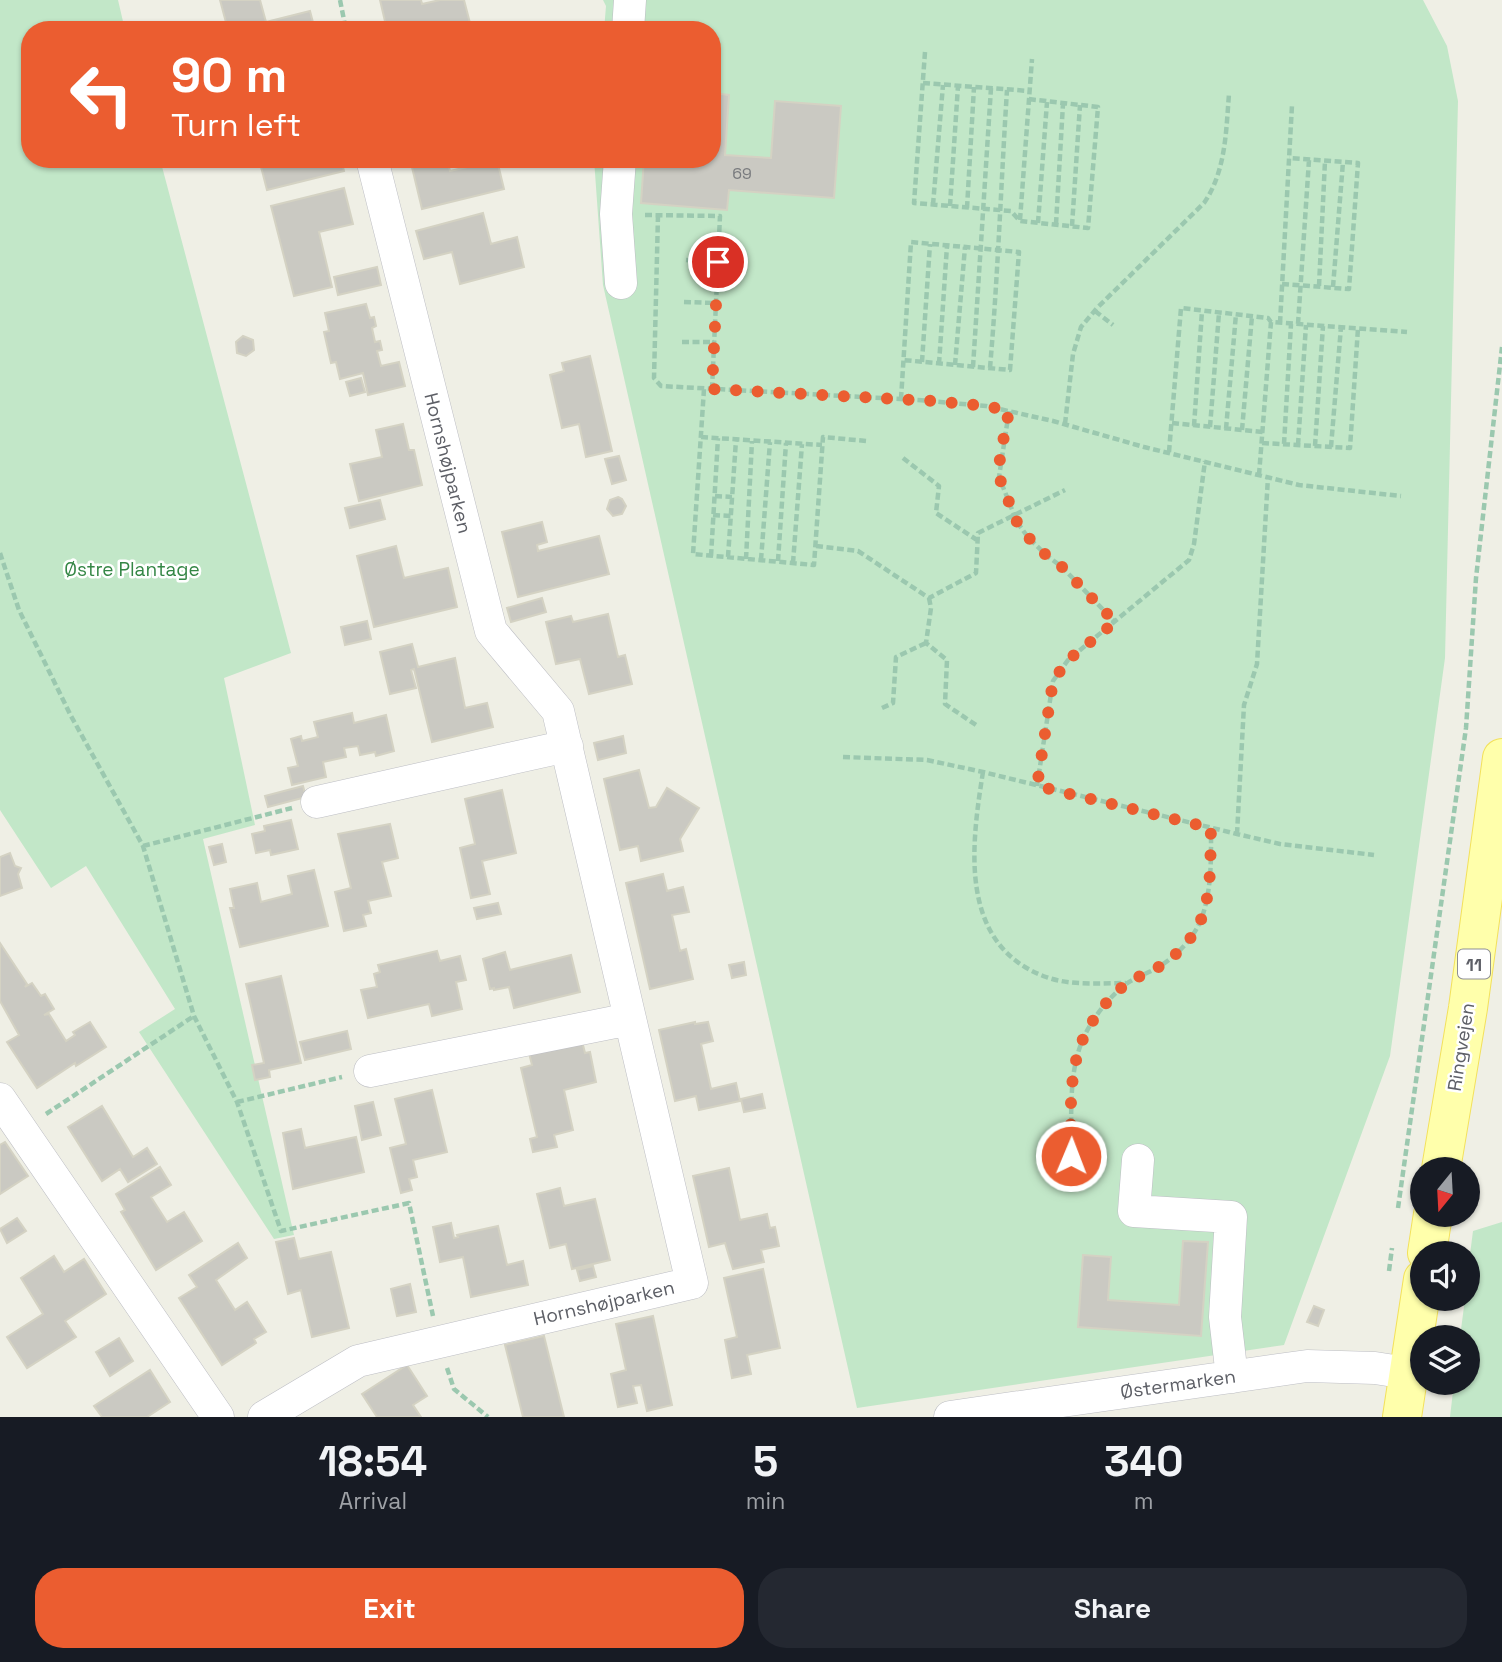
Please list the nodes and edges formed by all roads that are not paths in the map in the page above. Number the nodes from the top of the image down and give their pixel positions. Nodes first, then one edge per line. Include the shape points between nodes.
1 (630, 0) edge
2 (629, 21) edge
3 (374, 168) edge
4 (619, 168) edge
5 (621, 283) dead end
6 (567, 746) junction
7 (1502, 758) edge
8 (317, 802) road end
9 (630, 1019) junction
10 (370, 1071) road end
11 (0, 1099) edge
12 (1443, 1157) edge
13 (1138, 1160) dead end
14 (1405, 1280) edge
15 (1407, 1373) junction
16 (1233, 1377) junction
17 (218, 1417) edge
18 (264, 1417) edge
19 (950, 1417) edge
20 (1402, 1417) edge

1 - 2 street
3 - 6 street, Hornshøjparken via 491,631 558,711
4 - 5 street via 616,214
6 - 8 street
6 - 9 street, Hornshøjparken
7 - 12 main road, Ringvejen / 11
9 - 10 street
9 - 18 street, Hornshøjparken via 692,1283 358,1362
11 - 17 street
13 - 16 street via 1134,1211 1231,1217 1225,1317
14 - 15 main road
15 - 16 street, Østermarken via 1307,1366
15 - 20 main road
16 - 19 street, Østermarken

